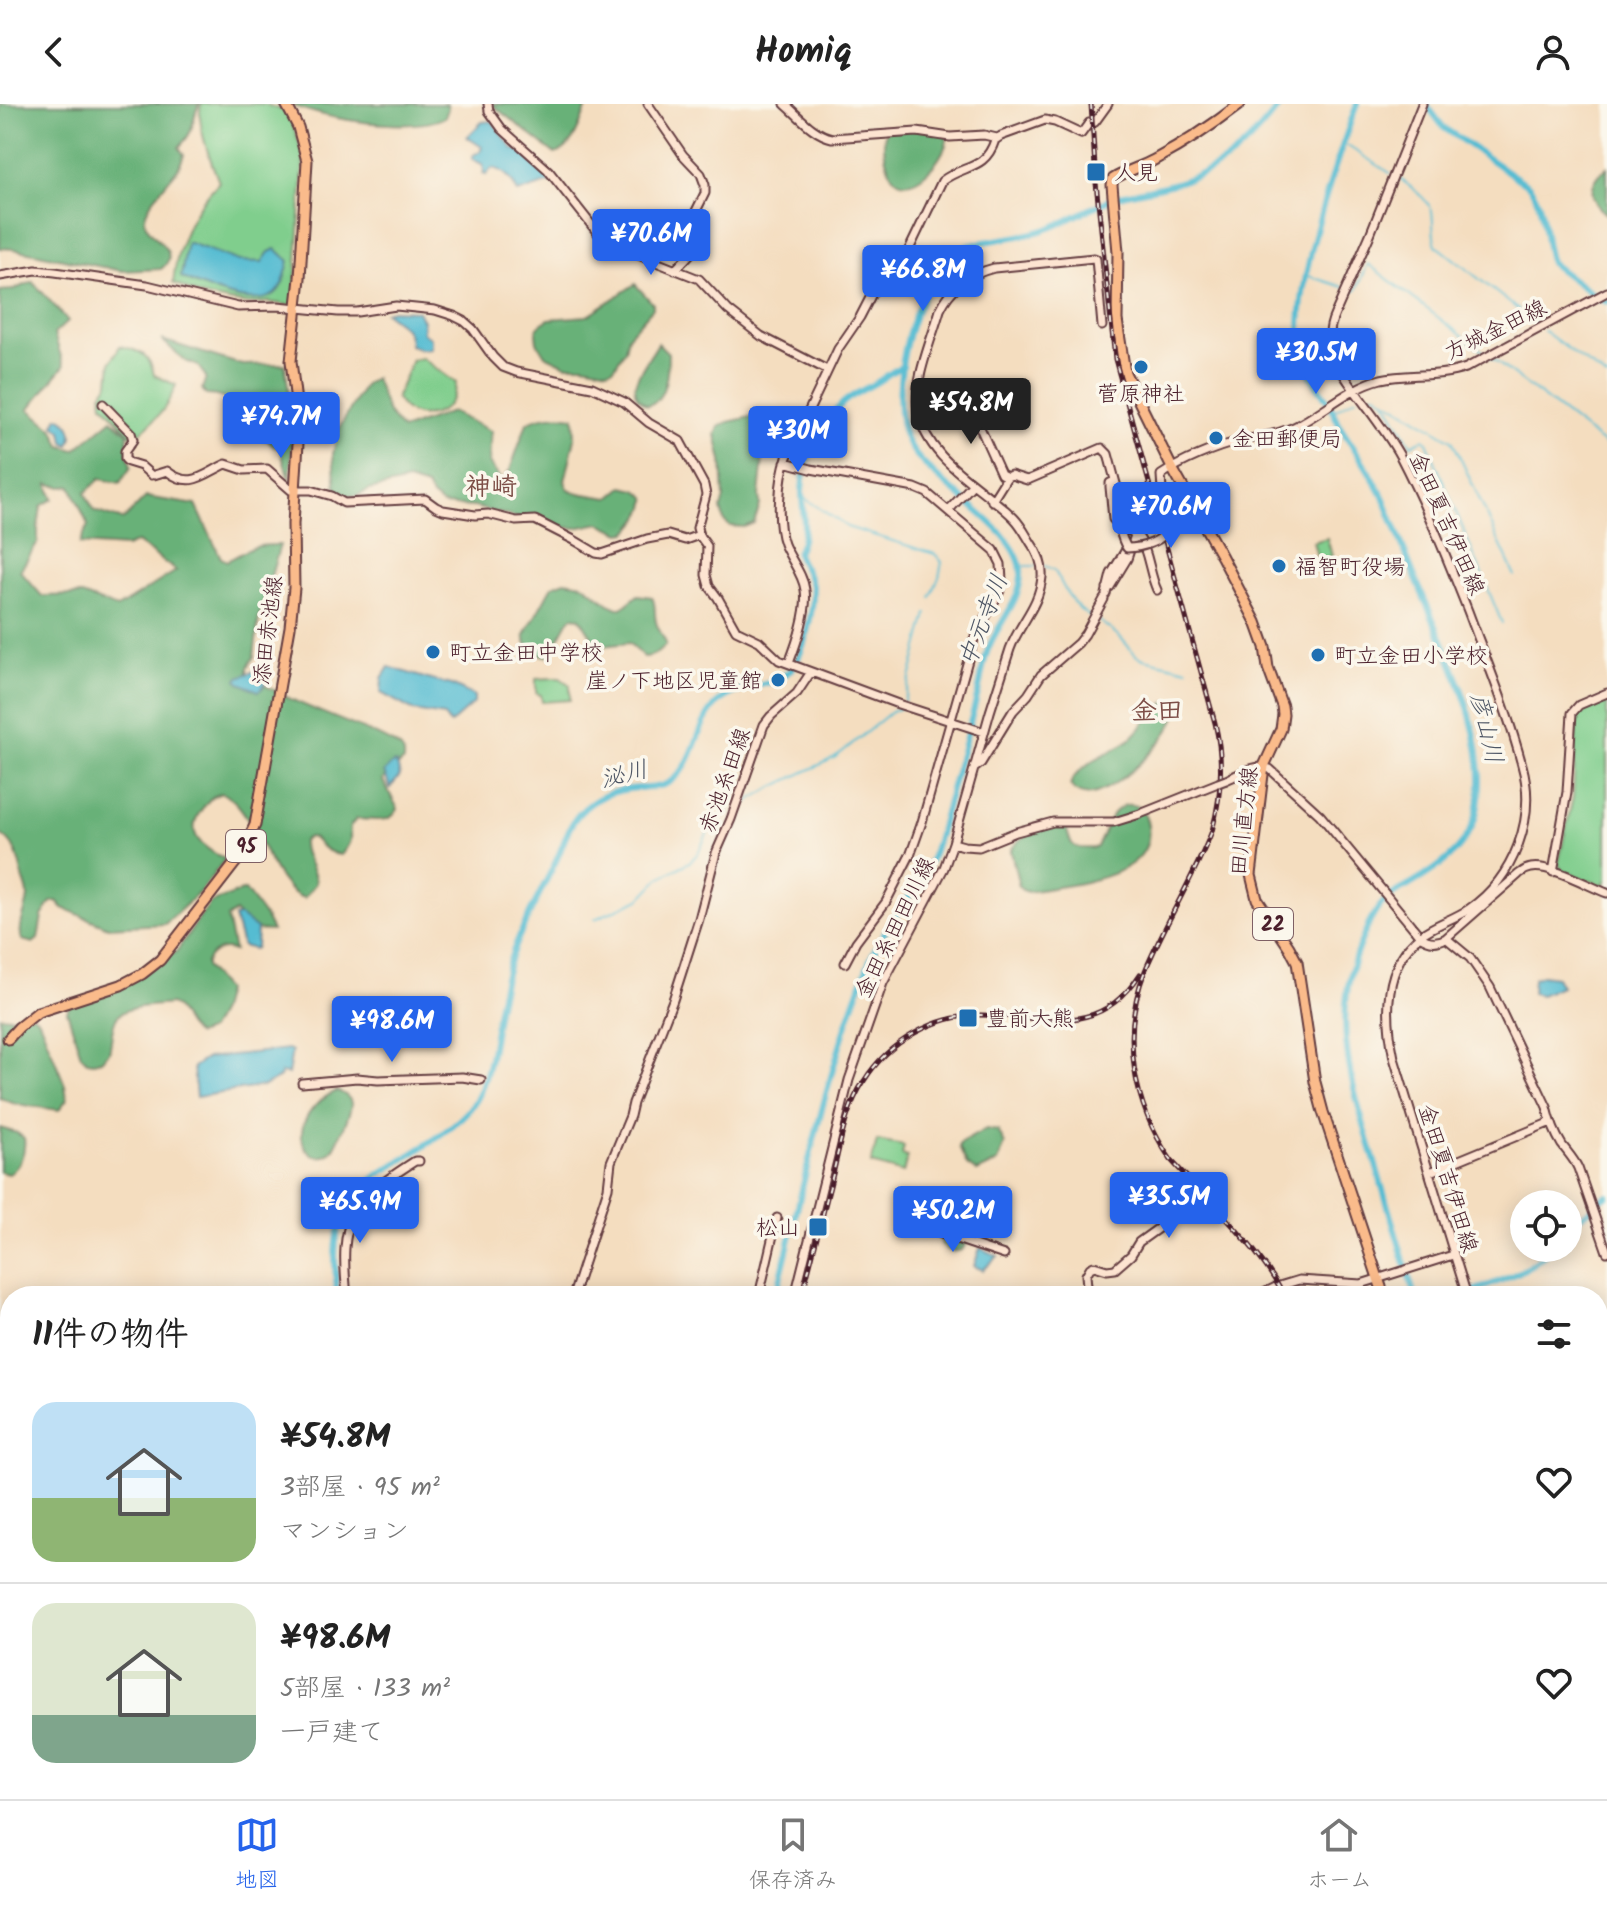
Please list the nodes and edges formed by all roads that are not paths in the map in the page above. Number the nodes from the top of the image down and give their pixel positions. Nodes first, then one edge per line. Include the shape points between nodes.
1 (286, 104) edge
2 (488, 104) edge
3 (648, 104) edge
4 (785, 104) edge
5 (1108, 104) edge
6 (1240, 104) edge
7 (1421, 108) edge
8 (997, 138) junction
9 (675, 270) junction
10 (0, 276) edge
11 (1607, 292) edge
12 (296, 307) junction
13 (1102, 326) dead end
14 (827, 370) junction
15 (963, 390) dead end
16 (1353, 392) junction
17 (103, 404) dead end
18 (785, 462) junction
19 (1172, 468) junction
20 (1007, 477) junction
21 (1115, 481) junction
22 (972, 484) junction
23 (295, 491) junction
24 (992, 501) junction
25 (948, 510) junction
26 (699, 535) junction
27 (1135, 535) junction
28 (1127, 548) junction
29 (1157, 590) dead end
30 (1106, 594) junction
31 (790, 664) junction
32 (811, 672) junction
33 (1607, 693) edge
34 (952, 722) junction
35 (981, 731) junction
36 (1264, 766) junction
37 (975, 767) junction
38 (953, 843) junction
39 (1553, 872) junction
40 (1607, 893) edge
41 (1418, 934) junction
42 (1446, 938) junction
43 (845, 963) dead end
44 (8, 1039) dead end
45 (481, 1080) dead end
46 (302, 1083) dead end
47 (1551, 1122) junction
48 (419, 1161) dead end
49 (1430, 1172) junction
50 (1199, 1199) dead end
51 (777, 1218) dead end
52 (912, 1224) dead end
53 (1607, 1252) edge
54 (1004, 1255) dead end
55 (1451, 1256) junction
56 (1381, 1279) junction
57 (346, 1286) edge
58 (576, 1286) edge
59 (761, 1286) edge
60 (798, 1286) edge
61 (1087, 1286) edge
62 (1280, 1286) edge
63 (1382, 1286) edge
64 (1463, 1286) edge

1 - 12 main road, 添田赤池線 / 95 via 307,161
2 - 9 street via 502,129 548,170 601,237
3 - 9 street via 705,185 695,213 693,251
4 - 8 street via 815,131 832,138 917,132
5 - 8 street via 1081,134 1045,120
6 - 19 main road, 田川直方線 / 22 via 1185,142 1113,179 1117,320 1125,373
7 - 16 street, 金田夏吉伊田線 via 1330,325 1333,358
8 - 14 street via 985,159 942,181 904,260 875,288
9 - 14 street via 699,279 761,336
10 - 12 street via 36,270 147,285 227,306
11 - 16 street, 方城金田線 via 1451,374 1380,380
12 - 23 main road, 添田赤池線 / 95 via 291,361 299,427
12 - 26 street via 357,312 396,306 447,313 473,329 503,367 592,387 624,402 680,441 689,456 706,495
13 - 22 street via 1094,258 994,268 967,278 944,301 920,379 918,412 934,447
14 - 18 street
15 - 20 street via 999,471
16 - 19 street, 方城金田線 via 1296,426 1222,446
16 - 41 street, 金田夏吉伊田線 via 1391,441 1427,511 1499,691 1527,790 1521,835 1505,873 1475,905
17 - 23 street via 131,433 125,459 153,475 167,471 202,479 229,464 267,469
18 - 25 street via 915,488
18 - 31 street via 781,535 805,589
19 - 28 street, bridge via 1161,475 1165,534
19 - 36 main road, 田川直方線 / 22 via 1262,634 1283,714
20 - 21 street via 1027,480 1102,448
20 - 24 street
21 - 27 street via 1110,487 1113,519
21 - 28 street, bridge via 1119,530
22 - 24 street
22 - 25 street
23 - 26 street via 311,490 344,503 425,499 443,510 535,520 602,554 647,539
23 - 44 main road, 添田赤池線 / 95 via 290,627 258,814 246,848 151,968 121,985 38,1012
24 - 35 street via 1030,540 1042,576 1036,603 1014,639
25 - 34 street via 994,550 1003,574 1001,589 974,639
26 - 31 street via 707,546 709,586 730,622
27 - 29 street
27 - 30 street
28 - 30 street
30 - 37 street via 1085,634 1041,675
31 - 32 street
32 - 34 street
32 - 58 street, 赤池糸田線 via 757,740 716,853 673,1000 611,1162 608,1188
33 - 39 street via 1572,713 1567,792
34 - 35 street
34 - 43 street via 904,869
35 - 37 street
36 - 38 street, 金田糸田田川線 via 1114,822 1053,822 979,847
36 - 41 street via 1320,815
36 - 56 main road, 田川直方線 / 22 via 1252,884 1297,962 1315,1082
37 - 38 street
38 - 60 street, 金田糸田田川線 via 872,1014 847,1088
39 - 40 street
39 - 42 street via 1524,871
41 - 42 street via 1435,942
41 - 49 street, 金田夏吉伊田線 via 1394,973 1388,1012 1394,1058
42 - 47 street via 1470,958 1490,987
45 - 46 street via 357,1078
47 - 49 street
47 - 53 street via 1574,1158
48 - 57 street via 384,1183 352,1215 344,1241
49 - 55 street, 金田夏吉伊田線
50 - 61 street via 1139,1242 1117,1267 1090,1268
51 - 59 street
52 - 54 street
55 - 56 street
55 - 64 street, 金田夏吉伊田線
56 - 62 street via 1361,1284 1299,1280
56 - 63 main road, 田川直方線 / 22

